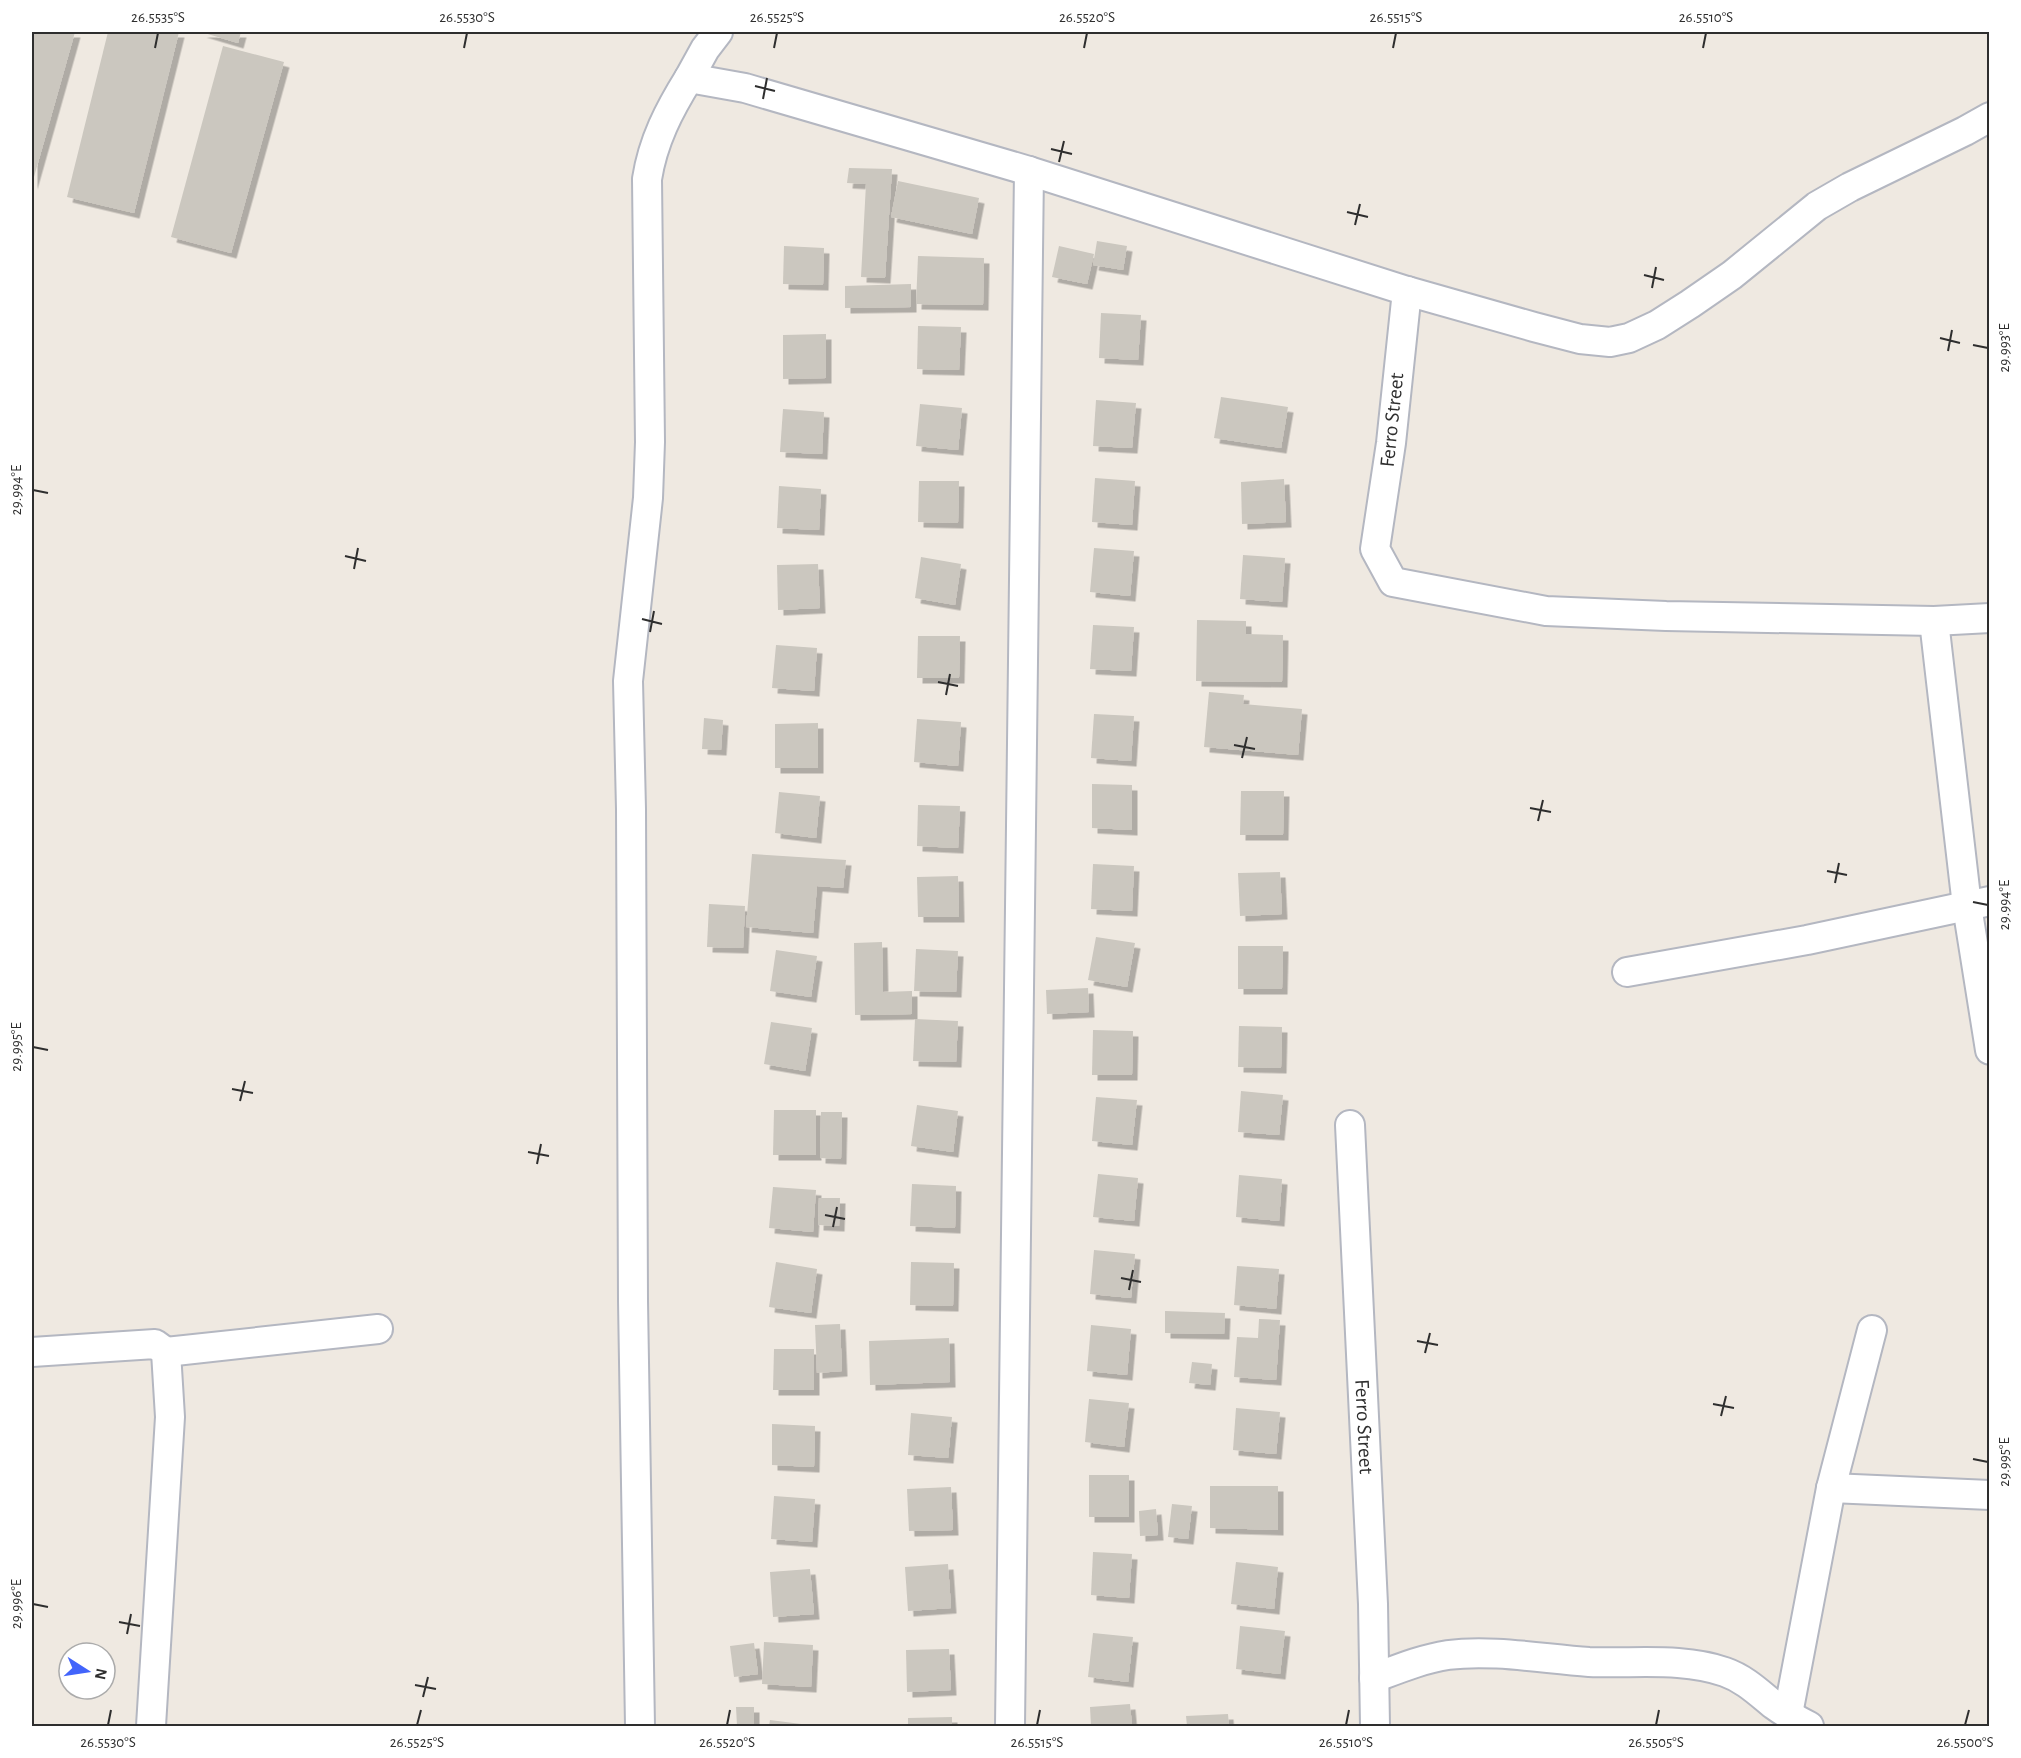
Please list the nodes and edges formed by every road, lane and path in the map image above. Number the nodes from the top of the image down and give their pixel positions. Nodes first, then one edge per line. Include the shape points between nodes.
1 (718, 32) edge
2 (689, 78) junction
3 (1989, 117) edge
4 (1029, 171) junction
5 (1407, 291) junction
6 (1989, 618) edge
7 (1934, 621) junction
8 (1978, 904) edge
9 (1627, 972) dead end
10 (1989, 1050) edge
11 (1350, 1125) dead end
12 (378, 1329) dead end
13 (1872, 1330) dead end
14 (32, 1352) edge
15 (166, 1352) junction
16 (1831, 1488) junction
17 (1989, 1495) edge
18 (1374, 1678) junction
19 (1798, 1720) edge
20 (151, 1726) edge
21 (639, 1726) edge
22 (1010, 1726) edge
23 (1375, 1726) edge

1 - 2 street
2 - 4 street via 746,88
2 - 21 street via 654,145 648,179 650,442 628,681
3 - 5 street via 1817,206 1732,275 1657,325 1629,338 1610,342 1580,339
4 - 5 street
4 - 22 street
5 - 7 street, Ferro Street via 1375,549 1393,582 1546,611
6 - 7 street
7 - 8 street
8 - 9 street
8 - 10 street
11 - 18 street, Ferro Street
12 - 15 street
13 - 16 street
14 - 15 street via 155,1344
15 - 20 street via 170,1417
16 - 17 street
16 - 19 street
18 - 19 street via 1448,1655 1694,1665 1746,1682
18 - 23 street, Ferro Street

